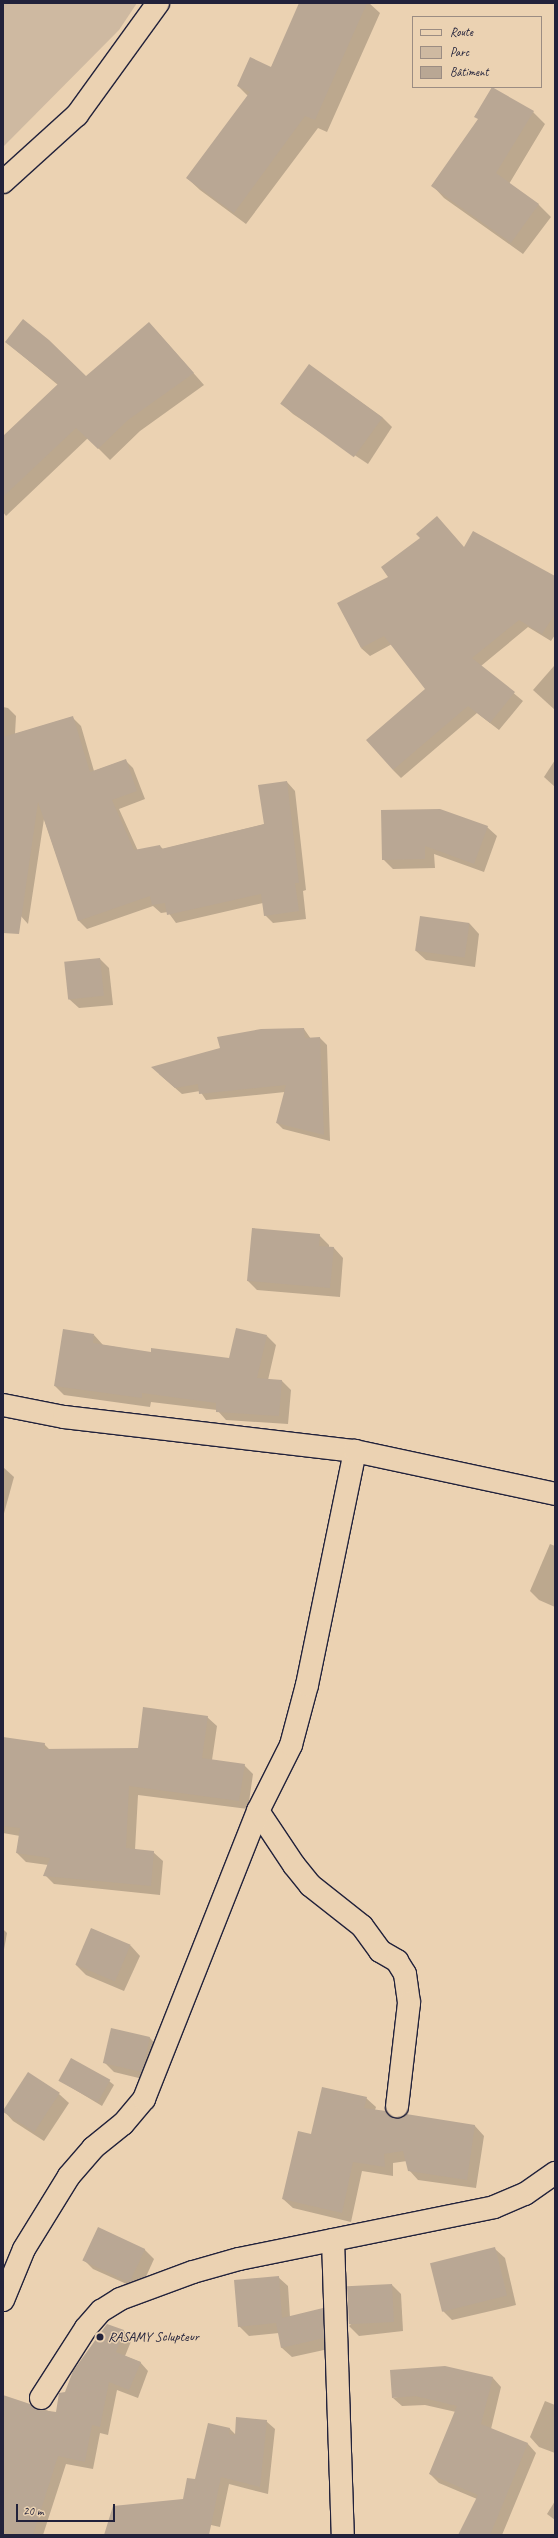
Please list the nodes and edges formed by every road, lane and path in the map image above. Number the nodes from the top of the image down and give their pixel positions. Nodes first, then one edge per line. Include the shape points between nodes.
1 (158, 3) edge
2 (3, 182) edge
3 (3, 1405) edge
4 (355, 1451) junction
5 (555, 1494) edge
6 (258, 1811) junction
7 (398, 2106) dead end
8 (555, 2173) edge
9 (333, 2240) junction
10 (3, 2300) edge
11 (40, 2398) dead end
12 (343, 2535) edge

1 - 2 street via 77,115
3 - 4 street via 64,1417
4 - 5 street
4 - 6 street via 307,1685 291,1745
6 - 7 street via 310,1885 362,1926 380,1951 397,1961 405,1974 409,2003
6 - 10 street via 144,2099 123,2124 93,2148 69,2176 24,2249
8 - 9 street via 525,2194 494,2207
9 - 11 street via 240,2259 193,2272 120,2299 101,2311 86,2328
9 - 12 street

